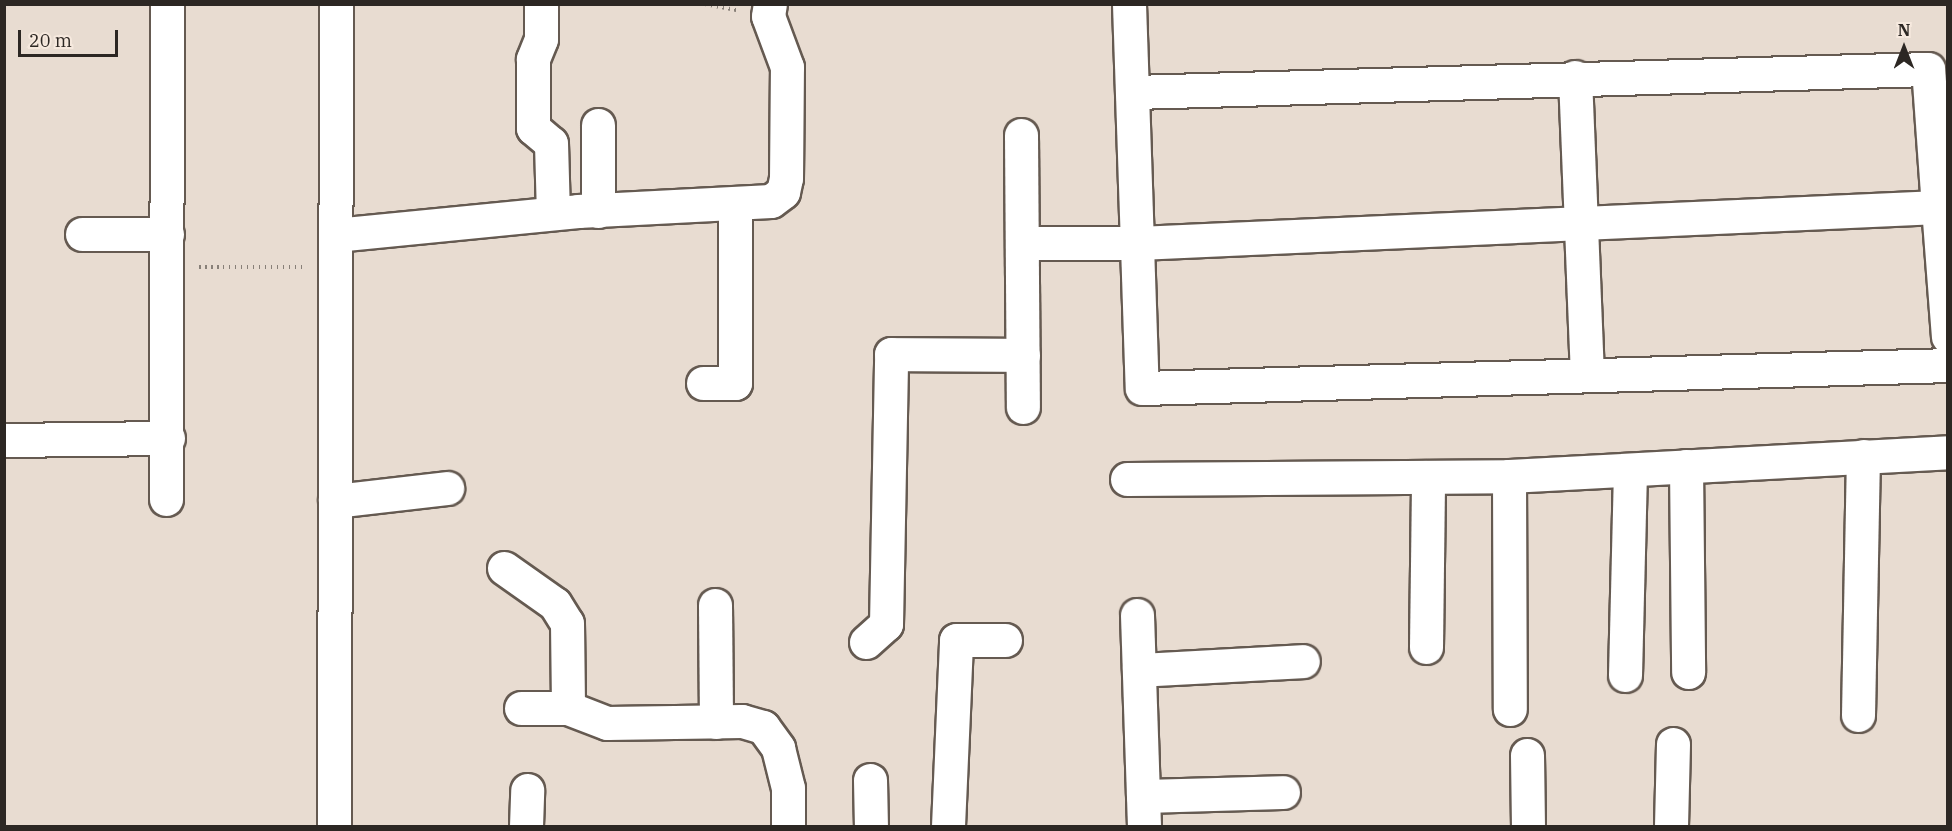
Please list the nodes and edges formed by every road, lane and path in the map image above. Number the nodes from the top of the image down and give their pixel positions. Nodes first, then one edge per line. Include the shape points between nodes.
1 (167, 4) edge
2 (336, 4) edge
3 (541, 4) edge
4 (770, 4) edge
5 (1129, 4) edge
6 (1575, 77) junction
7 (1133, 92) junction
8 (598, 125) dead end
9 (1021, 135) dead end
10 (735, 205) junction
11 (1943, 208) edge
12 (598, 211) junction
13 (553, 213) junction
14 (1581, 223) junction
15 (82, 234) dead end
16 (167, 234) junction
17 (335, 234) junction
18 (1022, 243) junction
19 (1138, 243) junction
20 (168, 267) junction
21 (335, 267) junction
22 (1947, 337) edge
23 (1023, 356) junction
24 (1947, 364) edge
25 (1587, 375) junction
26 (703, 384) dead end
27 (1023, 407) dead end
28 (168, 438) junction
29 (4, 440) edge
30 (1947, 452) edge
31 (1863, 456) junction
32 (1686, 466) junction
33 (1630, 470) junction
34 (1509, 476) junction
35 (1428, 477) junction
36 (1127, 479) dead end
37 (447, 488) dead end
38 (166, 499) dead end
39 (335, 501) junction
40 (504, 568) dead end
41 (715, 605) dead end
42 (1137, 615) dead end
43 (1005, 640) dead end
44 (866, 642) dead end
45 (1426, 647) dead end
46 (1303, 661) dead end
47 (1139, 670) junction
48 (1688, 672) dead end
49 (1625, 675) dead end
50 (520, 708) dead end
51 (568, 708) junction
52 (1510, 709) dead end
53 (1858, 715) dead end
54 (716, 722) junction
55 (1673, 744) dead end
56 (1527, 755) dead end
57 (870, 780) dead end
58 (527, 790) dead end
59 (1283, 792) dead end
60 (1143, 811) edge
61 (334, 826) edge
62 (526, 826) edge
63 (788, 826) edge
64 (871, 826) edge
65 (948, 826) edge
66 (1528, 826) edge
67 (1671, 826) edge

1 - 16 street
2 - 17 street
3 - 13 street via 541,39 533,59 533,128 551,143
4 - 10 street via 768,16 787,67 786,178 783,192 771,201
5 - 7 street
6 - 7 street
6 - 11 street via 1928,69
6 - 14 street
7 - 19 street
8 - 12 street
9 - 18 street
10 - 12 street
10 - 26 street via 735,384
11 - 14 street
11 - 22 street
12 - 13 street
13 - 17 street
14 - 19 street
14 - 25 street
15 - 16 street
16 - 20 street
17 - 21 street
18 - 19 street
18 - 23 street
19 - 25 street via 1142,388
20 - 21 path
20 - 28 street
21 - 39 street
23 - 27 street
23 - 44 street via 891,354 886,624
24 - 25 street
28 - 29 street
28 - 38 street
30 - 31 street
31 - 32 street
31 - 53 street
32 - 33 street
32 - 48 street
33 - 34 street
33 - 49 street
34 - 35 street
34 - 52 street
35 - 36 street
35 - 45 street
37 - 39 street
39 - 61 street
40 - 51 street via 555,604 567,623
41 - 54 street
42 - 47 street
43 - 65 street via 956,640
46 - 47 street
47 - 60 street
50 - 51 street
51 - 54 street via 606,723
54 - 63 street via 741,721 763,727 778,747 788,788
55 - 67 street
56 - 66 street
57 - 64 street
58 - 62 street
59 - 60 street

